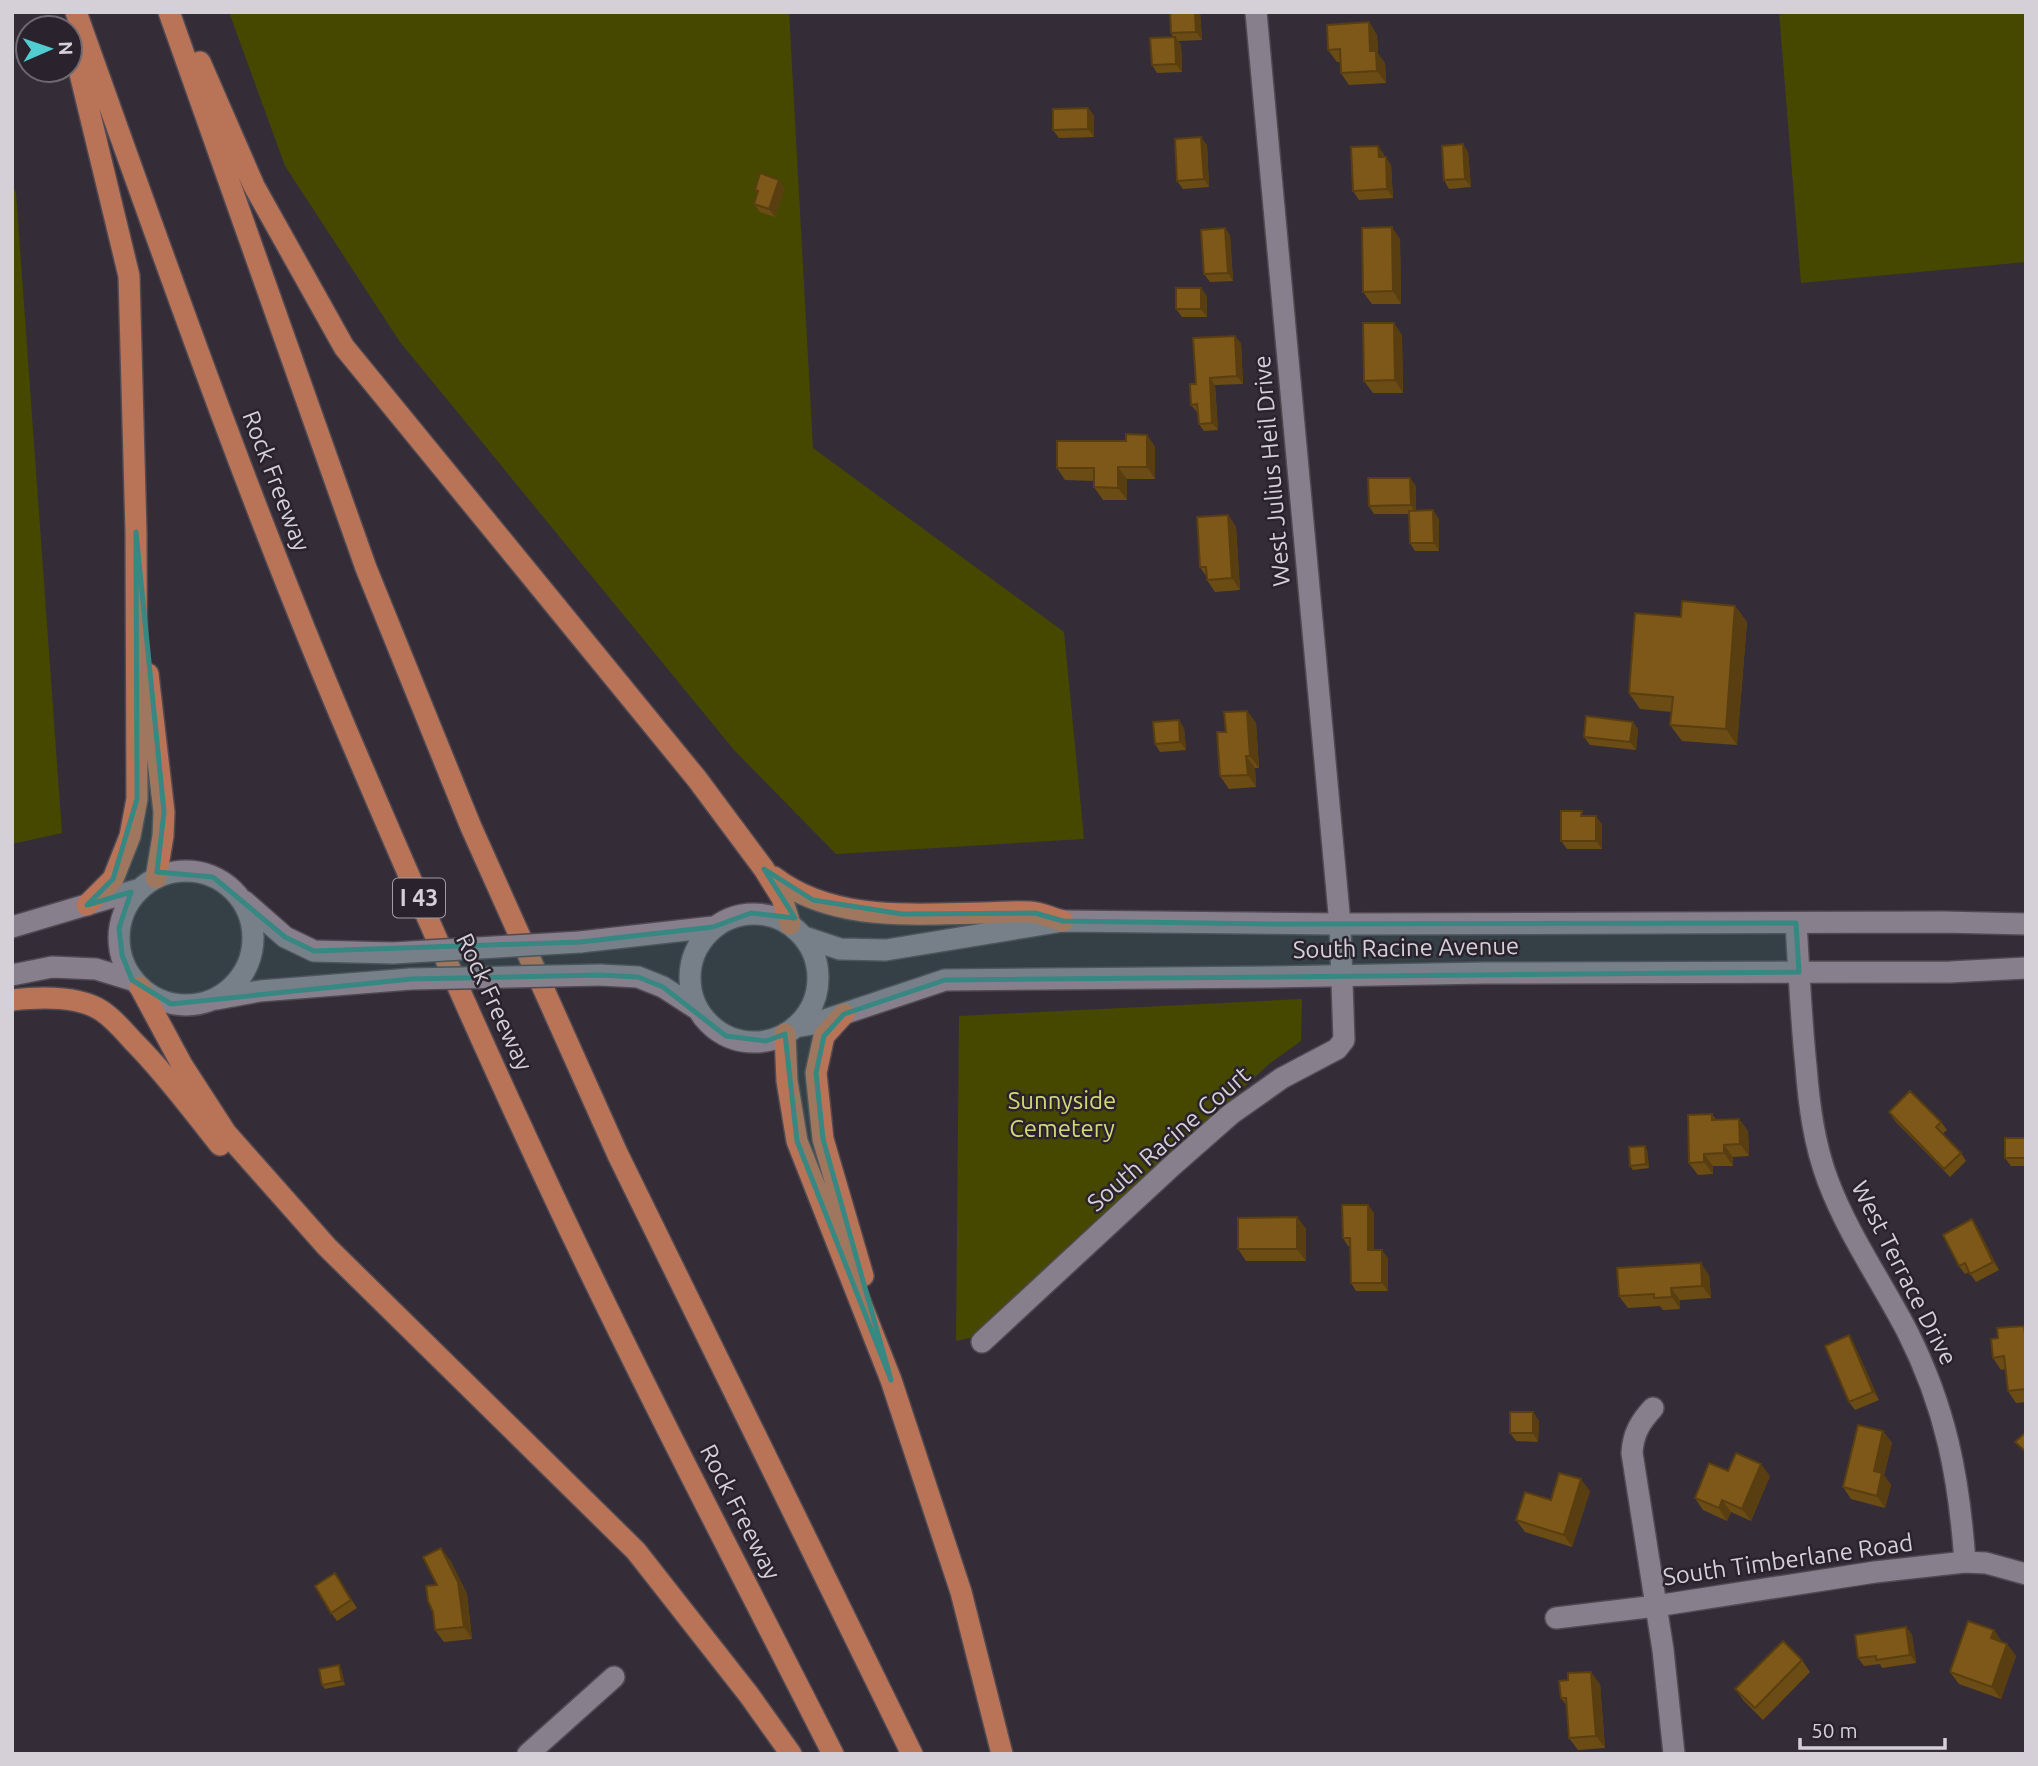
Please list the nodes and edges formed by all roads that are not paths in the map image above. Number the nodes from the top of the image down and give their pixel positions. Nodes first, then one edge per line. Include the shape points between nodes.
1 (76, 12) edge
2 (169, 12) edge
3 (178, 12) edge
4 (1256, 12) edge
5 (83, 84) edge
6 (136, 532) junction
7 (764, 869) junction
8 (148, 884) junction
9 (230, 887) junction
10 (87, 905) junction
11 (1063, 921) junction
12 (1796, 923) junction
13 (1340, 924) junction
14 (2026, 924) edge
15 (12, 927) edge
16 (713, 927) junction
17 (797, 930) junction
18 (2026, 968) edge
19 (1799, 972) junction
20 (12, 975) edge
21 (1342, 975) junction
22 (136, 984) junction
23 (12, 1000) edge
24 (212, 1000) junction
25 (697, 1009) junction
26 (844, 1014) junction
27 (790, 1031) junction
28 (327, 1247) junction
29 (982, 1342) dead end
30 (891, 1380) junction
31 (1653, 1408) dead end
32 (1965, 1562) junction
33 (2026, 1574) edge
34 (1656, 1606) junction
35 (1556, 1618) dead end
36 (614, 1677) dead end
37 (528, 1754) edge
38 (791, 1754) edge
39 (832, 1754) edge
40 (912, 1754) edge
41 (1002, 1754) edge
42 (1674, 1754) edge

1 - 39 highway, Rock Freeway / I 43 via 268,535 433,932 555,1199
2 - 40 highway, Rock Freeway via 366,568 471,827 618,1155
3 - 7 highway via 254,186 344,347
4 - 13 main road, West Julius Heil Drive
5 - 6 highway via 129,276
6 - 8 highway via 164,812 163,836
6 - 10 highway via 137,799 130,836 113,879
7 - 11 highway via 813,900 856,910 1035,913
7 - 17 highway
8 - 9 main road via 174,872 194,872
8 - 10 main road
8 - 22 main road via 125,909 119,928 122,955
9 - 16 main road, bridge via 285,937 314,951 393,953 580,942
9 - 24 main road via 244,905 252,949 245,970 231,988
10 - 15 main road
11 - 13 main road, South Racine Avenue
11 - 17 main road, South Racine Avenue via 886,950 840,949
12 - 13 main road, South Racine Avenue
12 - 14 main road, South Racine Avenue
12 - 19 main road, West Terrace Drive
13 - 21 main road, South Racine Court
16 - 17 main road via 730,917 751,913 771,915
16 - 25 main road via 698,944 690,965 690,988
17 - 27 main road via 813,951 818,984 810,1007
18 - 19 main road, South Racine Avenue
19 - 21 main road, South Racine Avenue
19 - 32 main road, West Terrace Drive via 1815,1137 1844,1219 1907,1331 1938,1405 1954,1465
20 - 22 main road via 51,967 96,968
21 - 26 main road, South Racine Avenue via 946,979
21 - 29 main road, South Racine Court via 1345,1033 1341,1045 1231,1114
22 - 24 main road via 171,1004
22 - 28 highway via 226,1133
23 - 28 highway via 61,999 101,1010 157,1065 223,1149 274,1203
24 - 25 main road, bridge via 260,991 411,979 600,975 638,978 663,987
25 - 27 main road via 709,1025 746,1042 766,1041
26 - 27 main road, South Racine Avenue
26 - 30 highway via 824,1035 816,1073 823,1139
27 - 30 highway via 787,1081 797,1141
28 - 38 highway via 636,1551
30 - 41 highway via 961,1592
31 - 34 main road via 1637,1429 1632,1453
32 - 33 main road, South Timberlane Road
32 - 34 main road, South Timberlane Road
34 - 35 main road, South Timberlane Road
34 - 42 main road
36 - 37 main road

